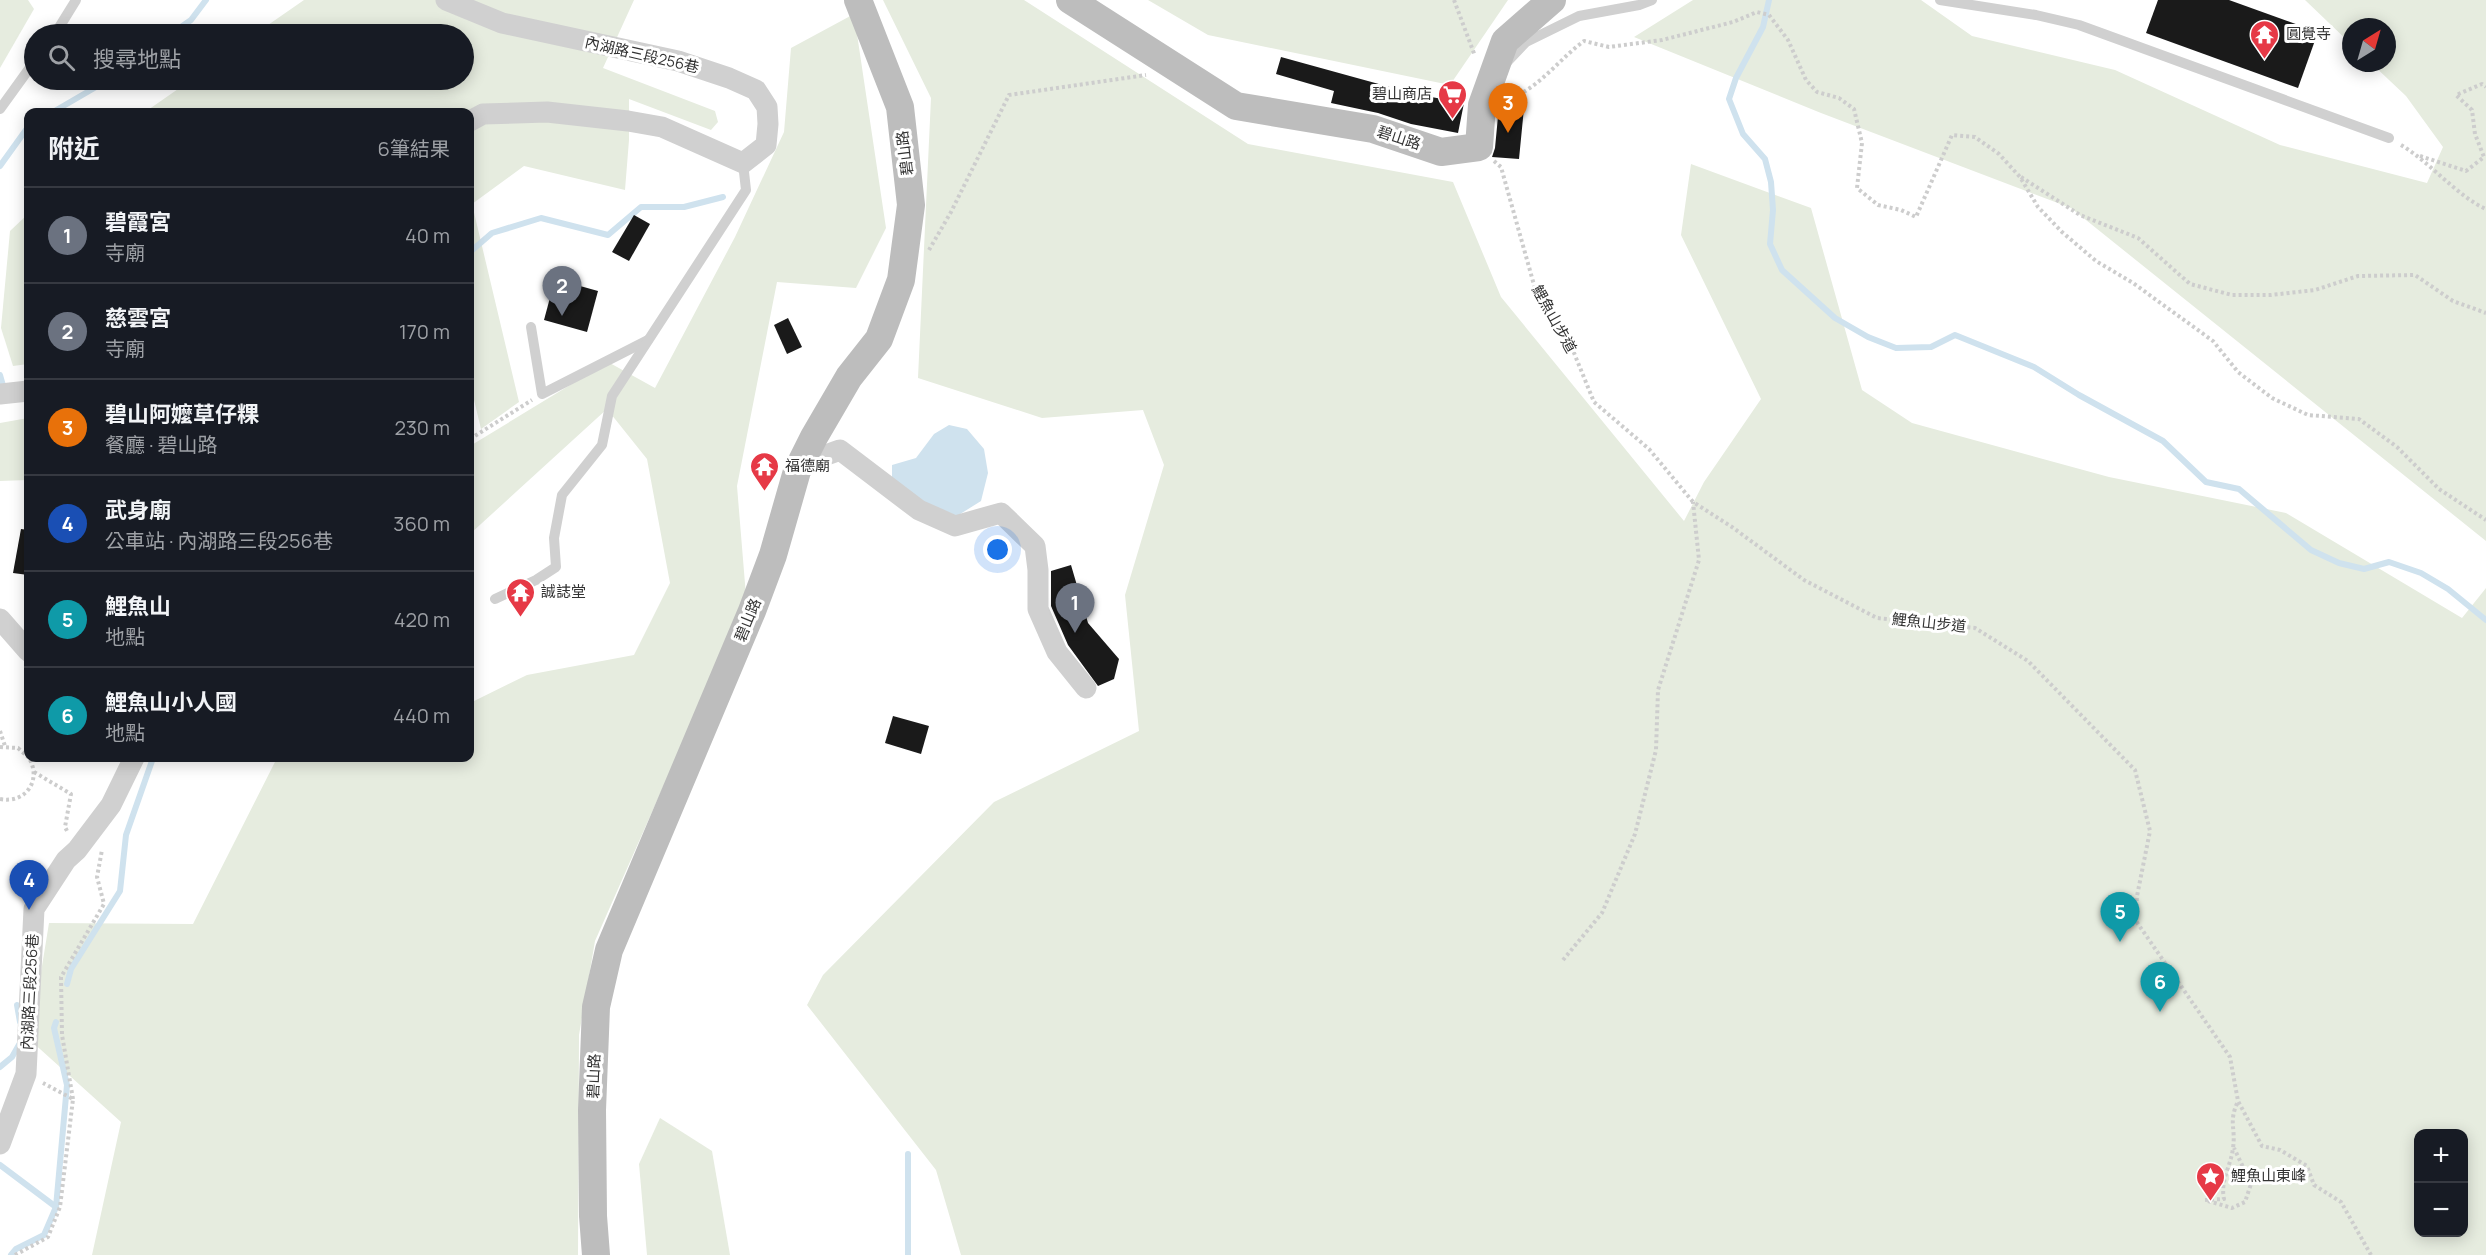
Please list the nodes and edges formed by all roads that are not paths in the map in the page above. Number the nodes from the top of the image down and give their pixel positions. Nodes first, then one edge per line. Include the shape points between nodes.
1 (76, 0) edge
2 (446, 0) edge
3 (858, 0) edge
4 (1070, 0) edge
5 (1552, 0) edge
6 (1652, 0) edge
7 (1940, 0) edge
8 (61, 24) edge
9 (24, 76) edge
10 (1487, 92) junction
11 (0, 109) edge
12 (474, 119) edge
13 (2389, 138) road end
14 (742, 163) junction
15 (531, 327) dead end
16 (648, 340) junction
17 (24, 392) edge
18 (0, 394) edge
19 (803, 457) junction
20 (495, 599) dead end
21 (0, 619) edge
22 (24, 646) edge
23 (1086, 688) dead end
24 (132, 762) edge
25 (0, 1144) edge
26 (596, 1255) edge

1 - 8 lane
2 - 14 street, 內湖路三段256巷 via 502,23 678,61 756,90 767,107 766,145
3 - 19 street, 碧山路 via 900,107 911,205 901,280 879,339 849,377
4 - 10 street, 碧山路 via 1236,106 1373,129 1441,152 1479,147
5 - 10 street via 1505,41
6 - 10 lane via 1579,16 1526,42
7 - 13 lane via 2079,25
9 - 11 lane
12 - 14 street via 483,114 547,112 628,121 662,127
14 - 16 lane via 746,190
15 - 16 lane via 542,394
16 - 20 lane via 612,396 602,445 562,495 554,538 556,567
17 - 18 street
19 - 23 street via 815,459 840,450 919,510 955,526 1001,513 1035,546 1038,609 1057,652
19 - 26 street, 碧山路 via 752,610 609,950 596,1007 592,1134
21 - 22 street
24 - 25 street, 內湖路三段256巷 via 111,805 66,860 34,909 26,1074

